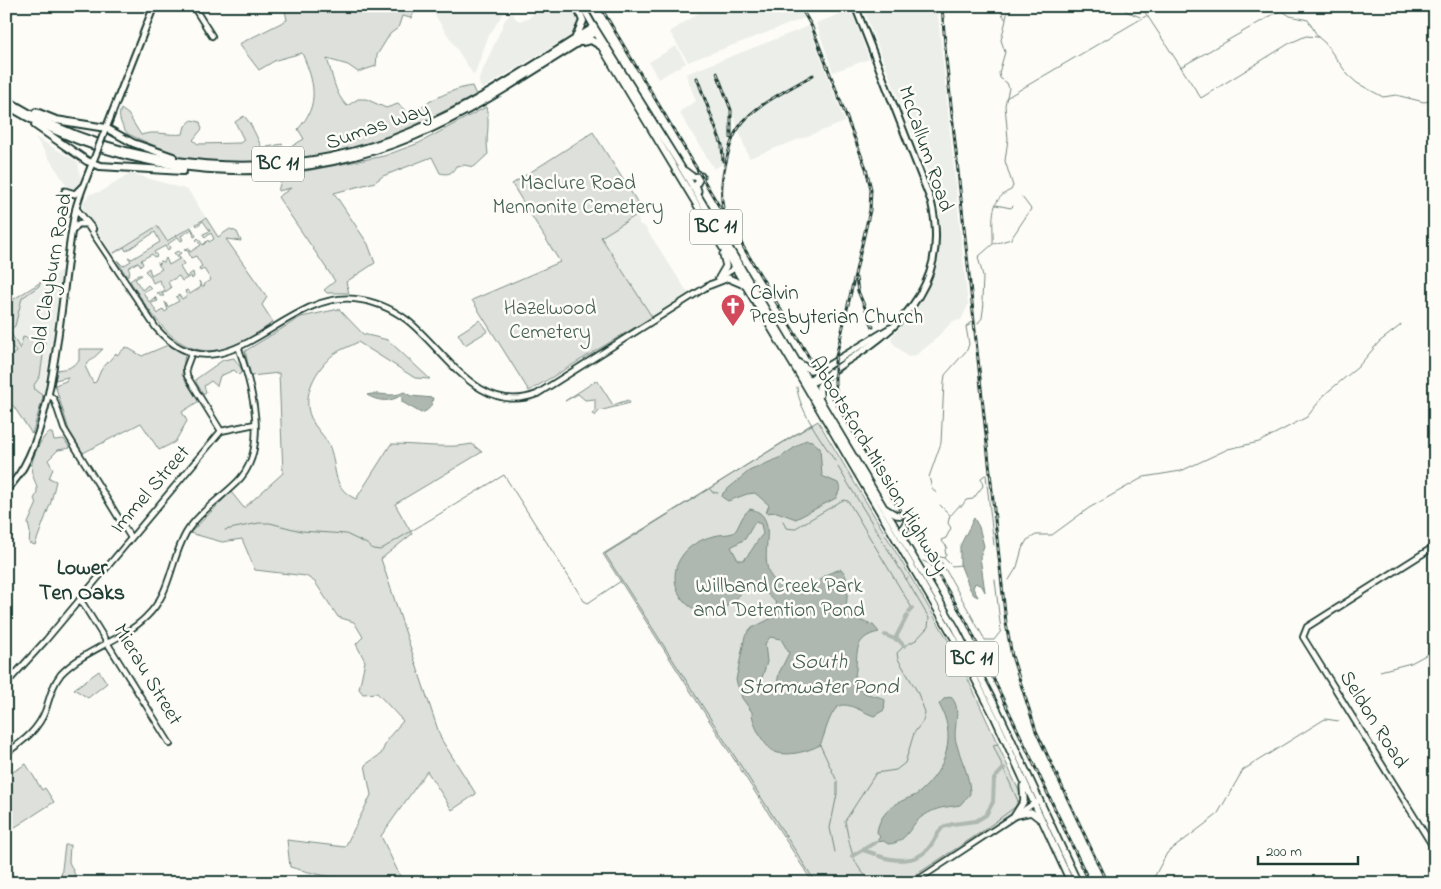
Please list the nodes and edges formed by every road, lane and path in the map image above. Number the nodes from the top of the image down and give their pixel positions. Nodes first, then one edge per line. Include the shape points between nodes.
1 (154, 6) edge
2 (193, 6) edge
3 (577, 6) edge
4 (582, 6) edge
5 (855, 6) edge
6 (594, 28) junction
7 (212, 36) dead end
8 (601, 46) junction
9 (556, 54) junction
10 (6, 96) edge
11 (6, 100) edge
12 (6, 106) edge
13 (105, 130) junction
14 (94, 161) junction
15 (678, 162) junction
16 (241, 166) junction
17 (281, 169) junction
18 (84, 185) junction
19 (65, 191) dead end
20 (76, 207) junction
21 (85, 224) junction
22 (72, 234) junction
23 (95, 235) junction
24 (724, 246) junction
25 (735, 268) junction
26 (743, 272) junction
27 (719, 278) junction
28 (710, 285) junction
29 (746, 288) junction
30 (238, 349) junction
31 (192, 352) junction
32 (795, 359) junction
33 (828, 369) junction
34 (807, 383) junction
35 (48, 395) junction
36 (255, 424) junction
37 (221, 431) junction
38 (847, 450) junction
39 (6, 490) edge
40 (881, 502) junction
41 (131, 538) junction
42 (1435, 546) edge
43 (921, 568) junction
44 (89, 588) junction
45 (80, 599) junction
46 (91, 614) junction
47 (108, 642) junction
48 (6, 684) edge
49 (994, 718) junction
50 (170, 744) dead end
51 (6, 752) edge
52 (1037, 801) junction
53 (1015, 815) junction
54 (1043, 823) junction
55 (1435, 850) edge
56 (913, 883) edge
57 (1071, 883) edge
58 (1078, 883) edge

1 - 13 main road, Old Clayburn Road
2 - 7 street
3 - 9 highway via 583,21 580,33
4 - 6 main road
5 - 33 main road, McCallum Road via 927,189 935,224 934,252 927,279 915,303 895,325
6 - 8 highway, Abbotsford-Mission Highway / BC 11
6 - 9 highway, Sumas Way / BC 11
6 - 15 highway, Abbotsford-Mission Highway / BC 11
8 - 9 highway via 588,40
8 - 24 highway, Abbotsford-Mission Highway / BC 11
9 - 16 highway, Sumas Way / BC 11 via 446,116 392,140 316,160
9 - 17 highway, Sumas Way / BC 11 via 459,114 413,136 352,157
10 - 13 highway via 56,120
11 - 16 highway, Sumas Way / BC 11 via 56,126 113,147 175,161
12 - 14 highway
12 - 17 highway, Sumas Way / BC 11 via 66,136 131,157 198,169
13 - 14 main road, Old Clayburn Road, bridge
13 - 16 highway via 167,156
14 - 17 highway via 100,166 213,173 240,174
14 - 18 main road, Old Clayburn Road
15 - 24 highway, Abbotsford-Mission Highway / BC 11
15 - 24 highway via 688,175 700,176 697,188 722,230
18 - 19 main road via 75,194
18 - 20 main road, Old Clayburn Road
20 - 21 street
20 - 22 main road, Old Clayburn Road
20 - 23 street via 91,224
21 - 22 main road via 78,224
21 - 23 street
22 - 35 main road, Old Clayburn Road
23 - 31 street via 150,320 170,341
24 - 25 highway, Abbotsford-Mission Highway / BC 11
24 - 26 highway, Abbotsford-Mission Highway / BC 11
24 - 27 highway via 726,266
25 - 26 highway
25 - 27 street
25 - 29 highway, Abbotsford-Mission Highway / BC 11
26 - 32 highway, Abbotsford-Mission Highway / BC 11
27 - 28 street
28 - 29 highway via 728,278 735,279
28 - 30 street via 529,397 512,398 476,386 454,369 408,321 391,309 353,299 325,301 294,314
29 - 34 highway, Abbotsford-Mission Highway / BC 11
30 - 31 street via 215,354
30 - 36 street via 248,379
31 - 37 street via 186,368 187,376
32 - 33 highway via 810,370
32 - 34 highway, Abbotsford-Mission Highway / BC 11
33 - 34 main road, McCallum Road
33 - 38 highway via 818,390
34 - 38 highway, Abbotsford-Mission Highway / BC 11
35 - 39 main road, Old Clayburn Road via 25,467
35 - 41 street via 54,399 64,429
36 - 37 street
36 - 47 street via 256,446 250,464 186,532 160,601 142,621
37 - 41 street, Immel Street
38 - 40 highway, Abbotsford-Mission Highway / BC 11
38 - 49 highway, Abbotsford-Mission Highway / BC 11 via 956,636
40 - 43 highway, Abbotsford-Mission Highway / BC 11
40 - 43 highway via 894,514 910,516 903,533
41 - 44 street, Immel Street
42 - 55 street, Seldon Road via 1304,631 1306,643
43 - 52 highway, Abbotsford-Mission Highway / BC 11 via 979,672
44 - 45 street, Immel Street
44 - 46 street via 86,599
45 - 46 street, Mierau Street
45 - 48 street, Immel Street
46 - 47 street, Mierau Street
47 - 50 street, Mierau Street
47 - 51 street via 62,673 53,686 36,728 24,741
49 - 52 highway, Abbotsford-Mission Highway / BC 11
49 - 53 highway via 1024,790 1023,804
52 - 53 street
52 - 54 highway, Abbotsford-Mission Highway / BC 11
52 - 58 highway, Abbotsford-Mission Highway / BC 11
53 - 54 highway via 1031,812
53 - 56 street
54 - 57 highway, Abbotsford-Mission Highway / BC 11

